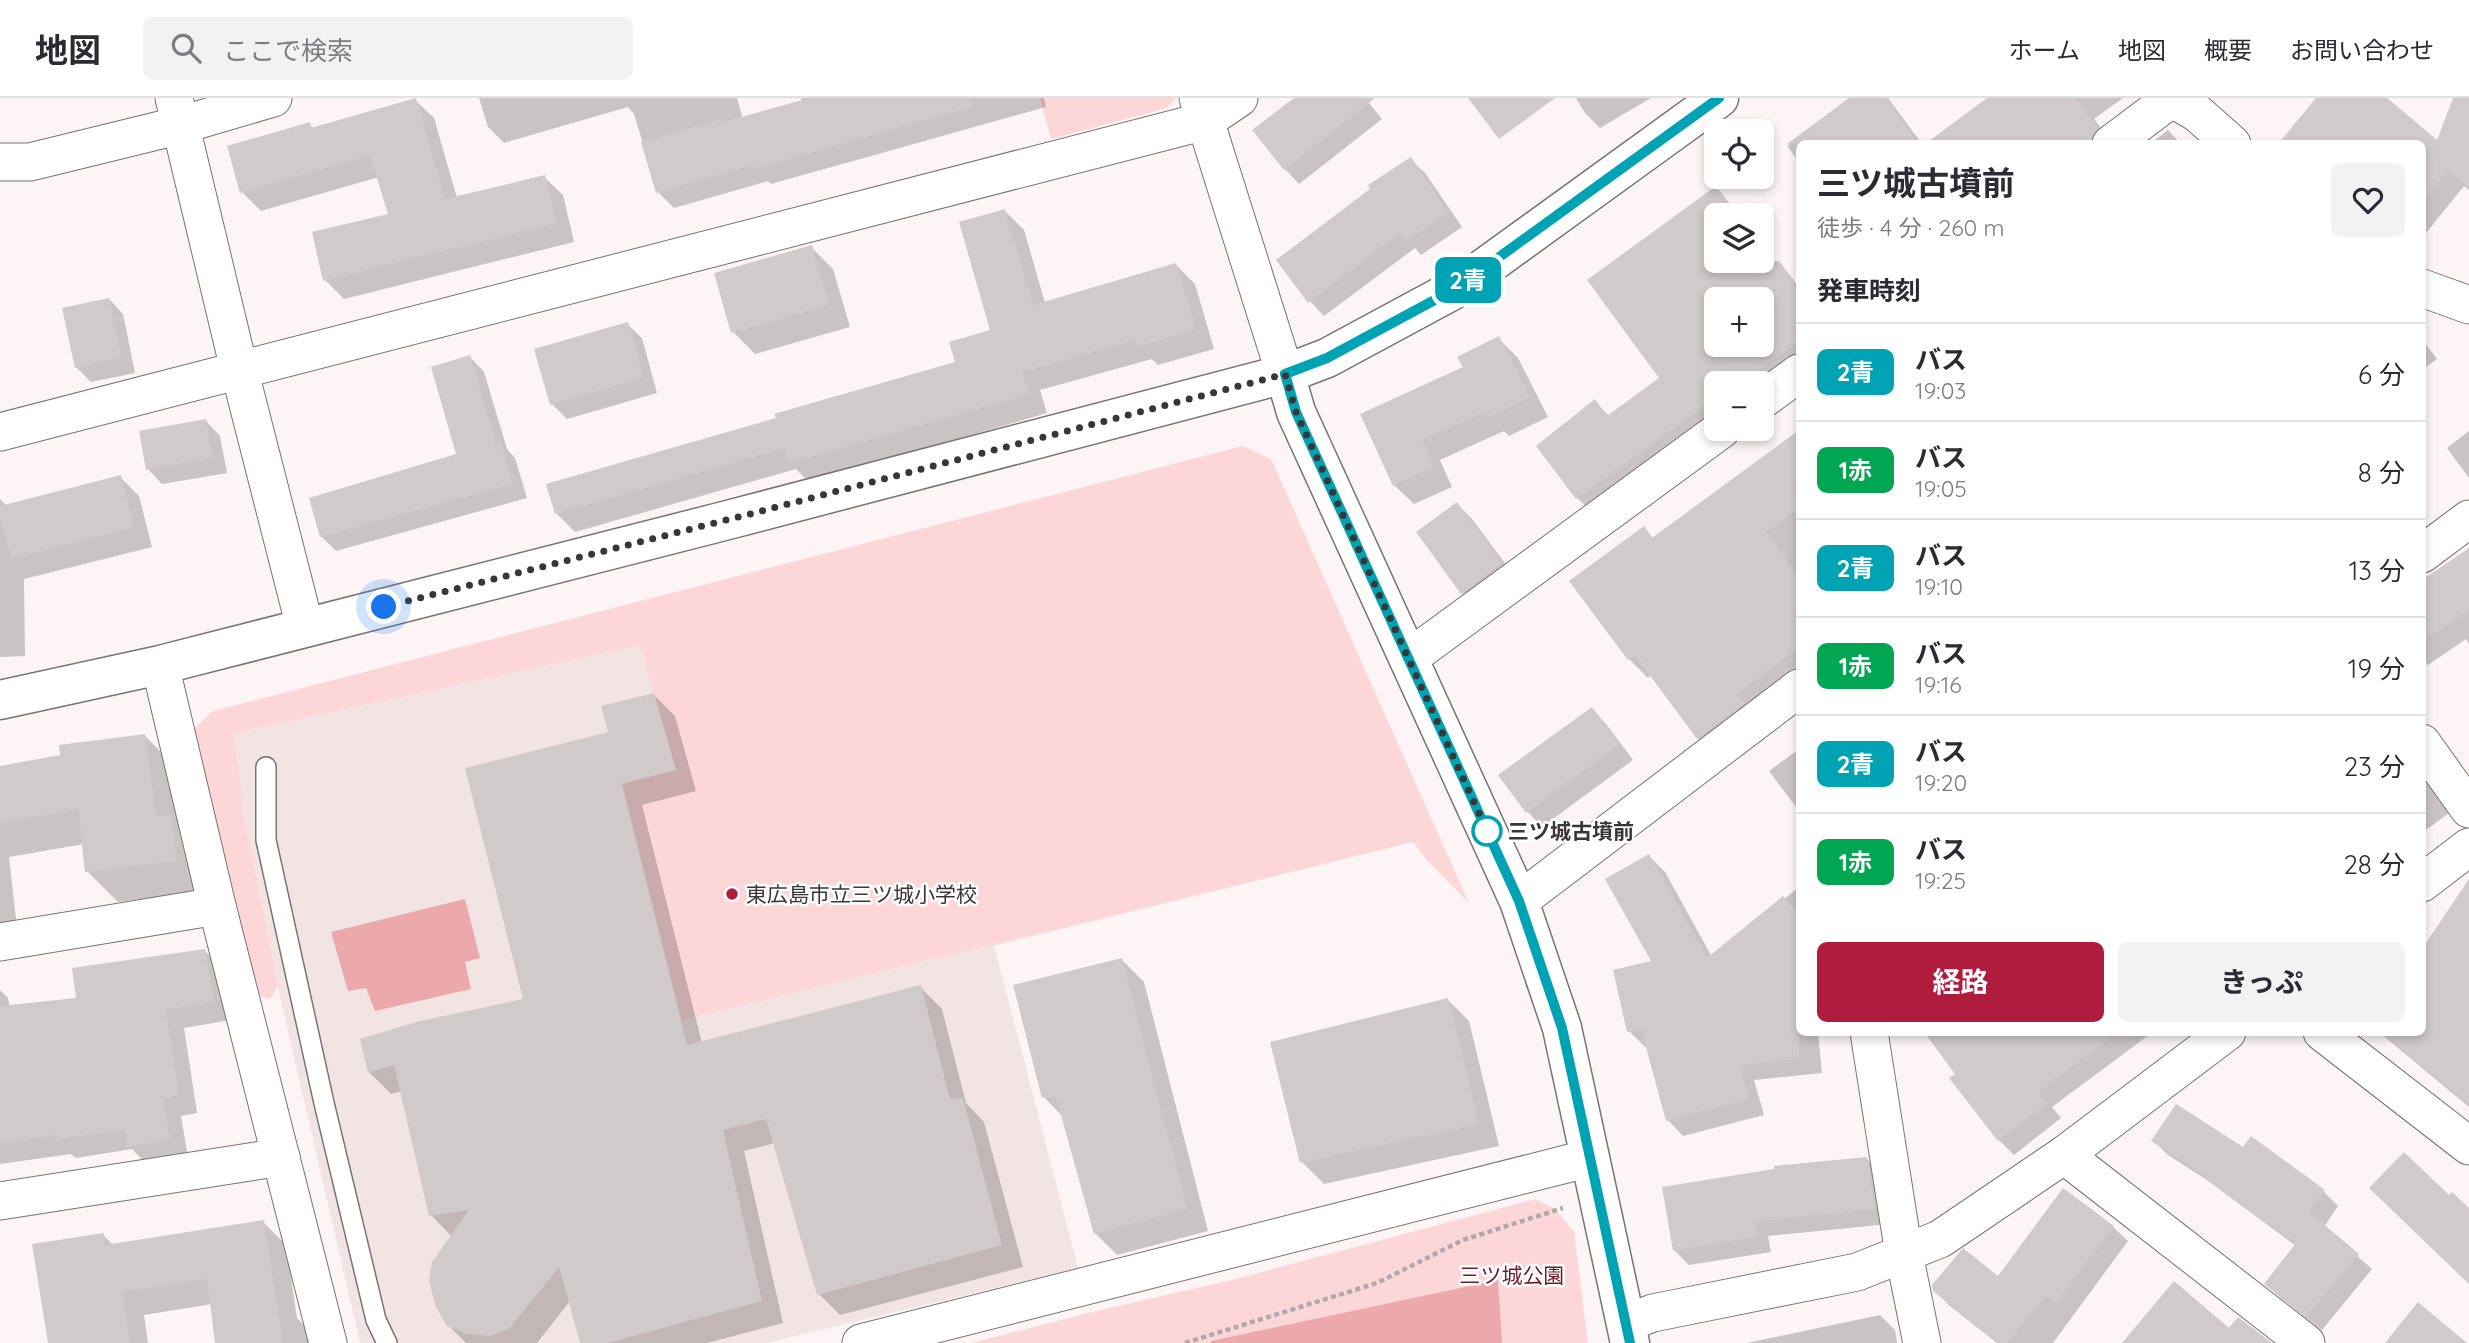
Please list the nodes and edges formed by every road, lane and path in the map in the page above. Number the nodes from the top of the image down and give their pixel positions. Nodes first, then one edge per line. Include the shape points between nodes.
1 (273, 98) edge
2 (1239, 98) edge
3 (1719, 98) edge
4 (2171, 99) edge
5 (1202, 109) edge
6 (178, 111) edge
7 (2116, 140) edge
8 (2227, 140) edge
9 (0, 162) edge
10 (2426, 289) edge
11 (2469, 305) edge
12 (239, 369) junction
13 (1285, 374) junction
14 (1796, 375) edge
15 (1774, 391) edge
16 (0, 432) edge
17 (1706, 441) edge
18 (2469, 519) edge
19 (2426, 551) edge
20 (306, 627) junction
21 (1409, 659) junction
22 (160, 665) junction
23 (1796, 690) edge
24 (0, 700) edge
25 (2426, 749) edge
26 (266, 767) dead end
27 (2469, 809) edge
28 (2469, 846) edge
29 (2426, 880) edge
30 (1519, 901) junction
31 (217, 906) junction
32 (0, 942) edge
33 (1871, 1036) edge
34 (2222, 1036) edge
35 (2327, 1036) edge
36 (2469, 1146) edge
37 (2064, 1155) junction
38 (281, 1157) junction
39 (1590, 1158) junction
40 (0, 1201) edge
41 (1568, 1206) dead end
42 (1904, 1254) junction
43 (1628, 1333) edge
44 (328, 1343) edge
45 (387, 1343) edge
46 (862, 1343) edge
47 (1185, 1343) edge
48 (1922, 1343) edge
49 (2306, 1343) edge

1 - 6 street
2 - 5 street
3 - 13 street via 1455,289 1327,358
4 - 7 street
4 - 8 street via 2197,113
5 - 12 street
5 - 13 street
6 - 9 street via 30,162
6 - 12 street
10 - 11 street
12 - 16 street
12 - 20 street
13 - 20 street
13 - 21 street via 1296,412
14 - 15 street
17 - 21 street
18 - 19 street
20 - 22 street
21 - 30 street
22 - 24 street
22 - 31 street
23 - 30 street
25 - 27 street
26 - 45 lane via 266,840 376,1320
28 - 29 street
30 - 39 street via 1562,1028
31 - 32 street
31 - 38 street
33 - 42 street
34 - 37 street
35 - 36 street
37 - 42 street via 1940,1239
37 - 49 street
38 - 40 street
38 - 44 street
39 - 43 street
39 - 46 street
41 - 47 path via 1463,1240 1377,1283
42 - 43 street via 1857,1272 1653,1313
42 - 48 street

